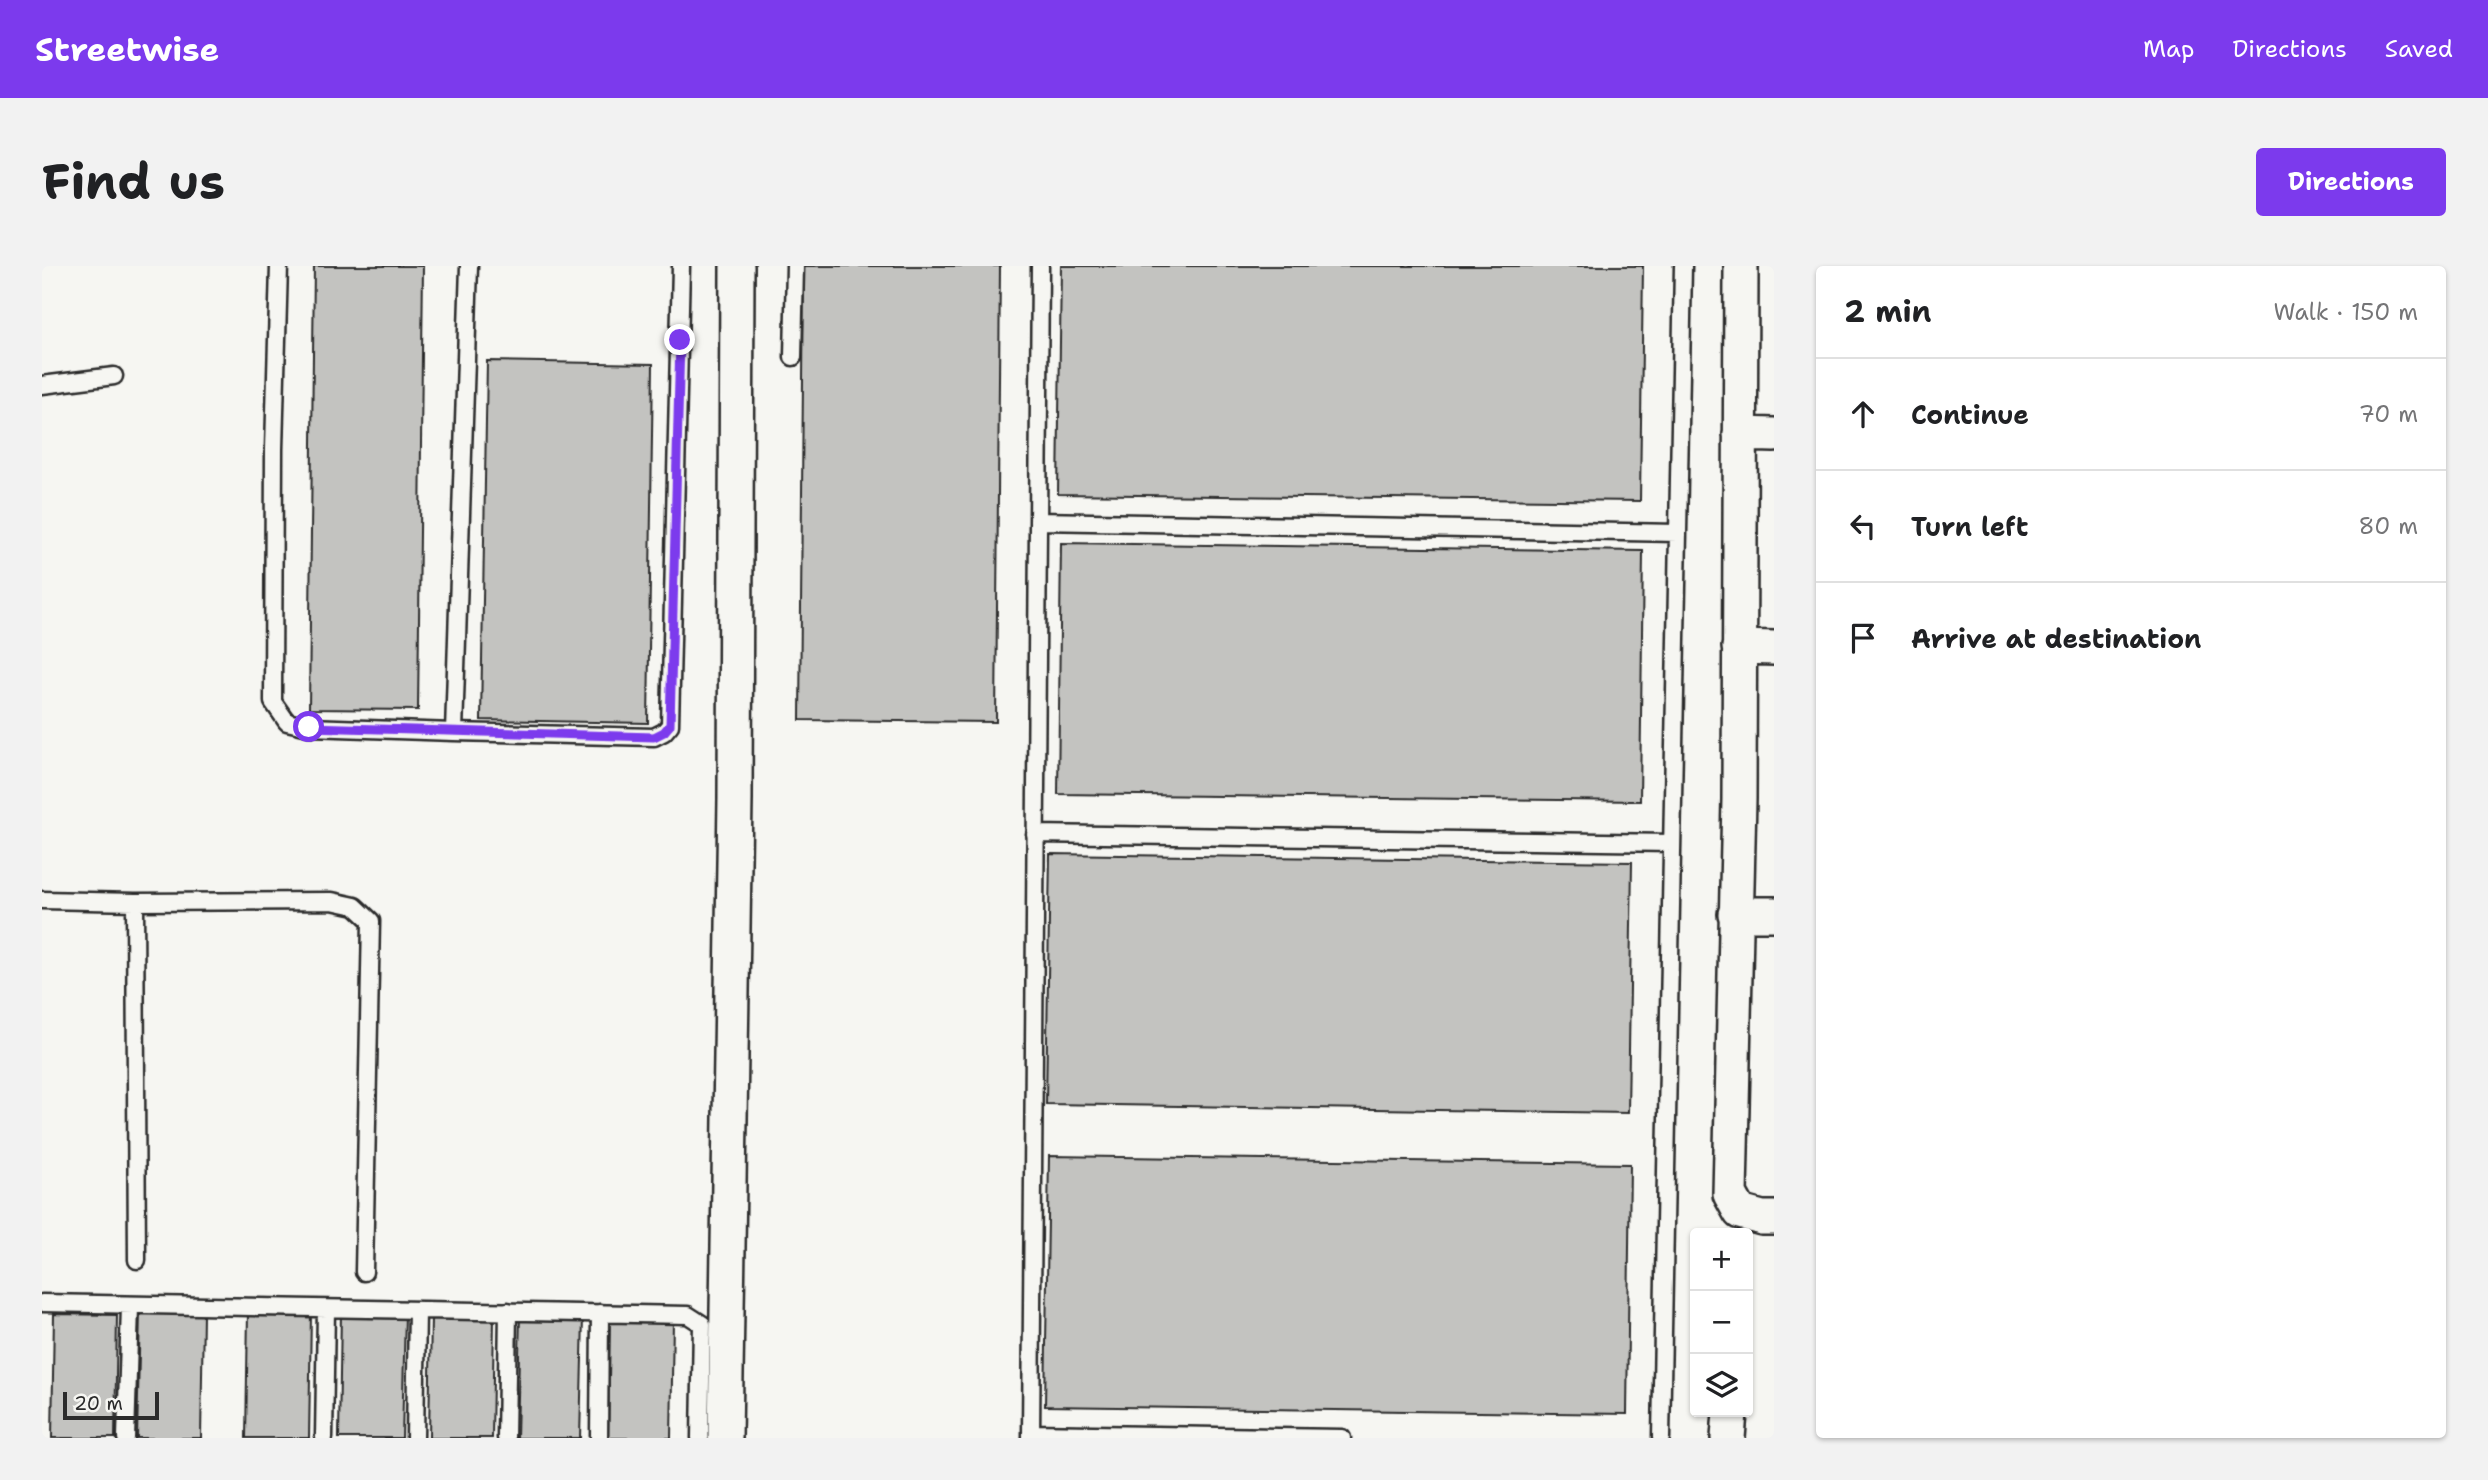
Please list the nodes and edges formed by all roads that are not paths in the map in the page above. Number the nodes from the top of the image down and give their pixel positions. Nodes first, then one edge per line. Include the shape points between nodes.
1 (279, 266) edge
2 (469, 266) edge
3 (681, 266) edge
4 (737, 266) edge
5 (795, 266) edge
6 (1040, 266) edge
7 (1683, 266) edge
8 (1741, 266) edge
9 (793, 357) dead end
10 (114, 376) dead end
11 (42, 385) edge
12 (1740, 434) junction
13 (1774, 435) edge
14 (1038, 521) junction
15 (1678, 533) junction
16 (1739, 647) junction
17 (1774, 648) edge
18 (454, 732) junction
19 (1035, 834) junction
20 (1672, 843) junction
21 (42, 900) edge
22 (135, 902) junction
23 (1734, 914) junction
24 (1774, 914) edge
25 (1774, 1218) edge
26 (1740, 1222) edge
27 (137, 1261) dead end
28 (365, 1272) dead end
29 (42, 1303) edge
30 (130, 1306) junction
31 (326, 1309) junction
32 (417, 1310) junction
33 (508, 1311) junction
34 (600, 1313) junction
35 (1730, 1417) edge
36 (1031, 1435) edge
37 (126, 1438) edge
38 (324, 1438) edge
39 (415, 1438) edge
40 (506, 1438) edge
41 (600, 1438) edge
42 (700, 1438) edge
43 (725, 1438) edge
44 (1342, 1438) edge
45 (1661, 1438) edge
46 (1728, 1438) edge

1 - 18 lane via 274,702 287,722 309,727
2 - 18 lane
3 - 18 lane via 670,725 654,737
4 - 43 street
5 - 9 lane
6 - 14 lane
7 - 15 lane
8 - 12 street
10 - 11 lane
12 - 13 street
12 - 16 street
14 - 15 lane
14 - 19 lane
15 - 20 lane
16 - 17 street
16 - 23 street
19 - 20 lane
19 - 36 lane
20 - 45 lane
21 - 22 lane
22 - 27 lane
22 - 28 lane via 332,901 355,906 371,921
23 - 24 street
23 - 26 street via 1730,1194
25 - 26 street
29 - 30 lane
30 - 31 lane
30 - 37 lane
31 - 32 lane
31 - 38 lane
32 - 33 lane
32 - 39 lane
33 - 34 lane
33 - 40 lane
34 - 41 lane
34 - 42 lane via 688,1315 702,1324
35 - 46 street
36 - 44 lane

